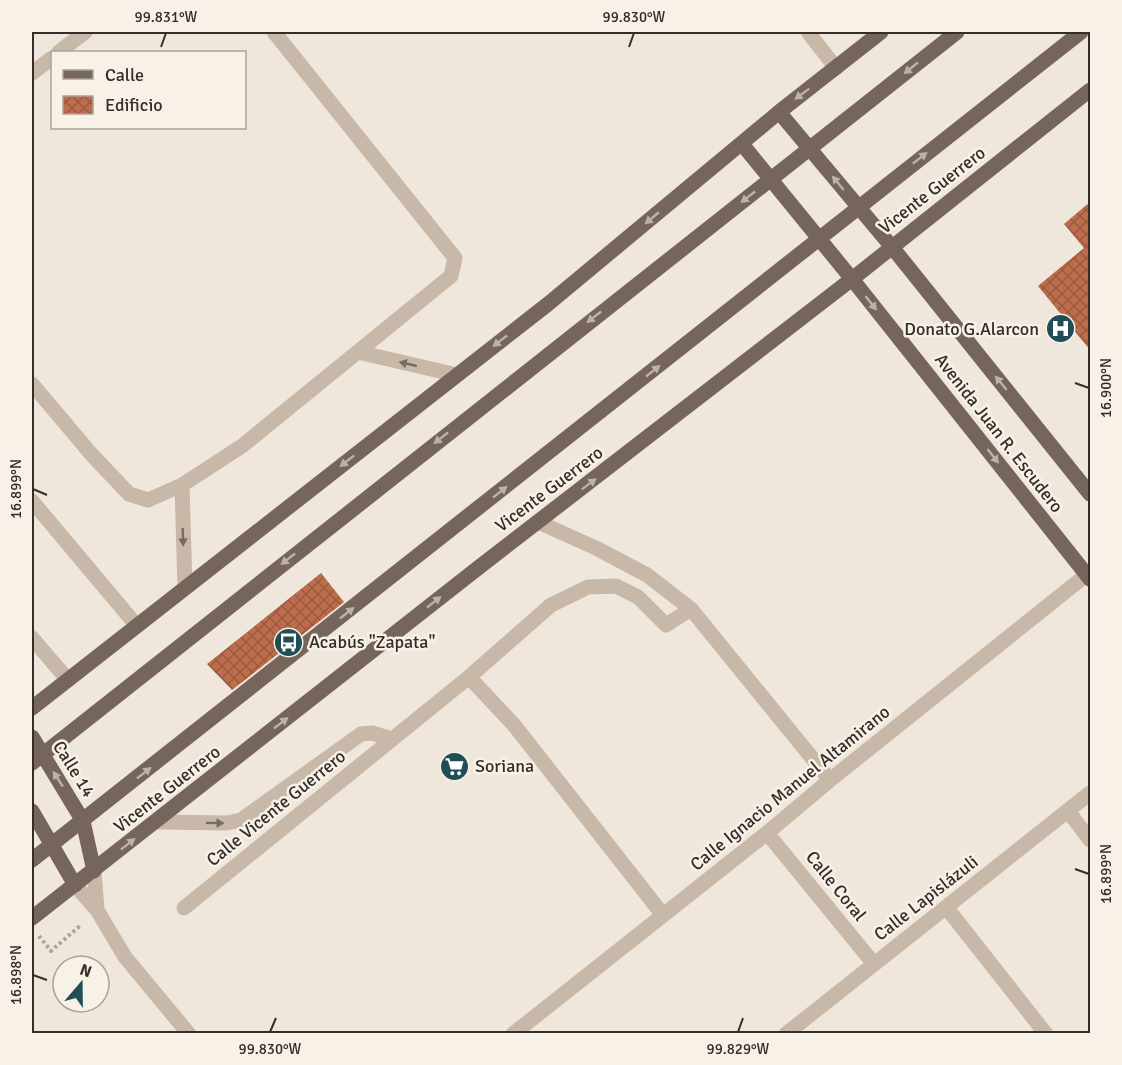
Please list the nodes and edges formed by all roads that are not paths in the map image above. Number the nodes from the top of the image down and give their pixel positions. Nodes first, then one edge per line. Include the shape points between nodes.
1 (86, 32) edge
2 (274, 32) edge
3 (808, 32) edge
4 (881, 32) edge
5 (957, 32) edge
6 (1081, 32) edge
7 (60, 51) edge
8 (51, 59) edge
9 (836, 68) junction
10 (32, 73) edge
11 (1090, 90) edge
12 (779, 112) junction
13 (741, 144) junction
14 (811, 149) junction
15 (771, 179) junction
16 (858, 207) junction
17 (820, 239) junction
18 (892, 247) junction
19 (852, 279) junction
20 (358, 352) junction
21 (457, 375) junction
22 (32, 384) edge
23 (182, 485) junction
24 (1090, 494) edge
25 (32, 501) edge
26 (538, 522) junction
27 (1089, 575) edge
28 (185, 588) junction
29 (691, 609) junction
30 (137, 626) junction
31 (32, 638) edge
32 (469, 677) junction
33 (68, 680) junction
34 (32, 708) edge
35 (32, 737) edge
36 (392, 739) junction
37 (37, 759) edge
38 (830, 780) junction
39 (1090, 793) edge
40 (32, 811) edge
41 (1068, 811) junction
42 (83, 821) junction
43 (157, 822) junction
44 (767, 833) junction
45 (1090, 840) edge
46 (52, 844) junction
47 (32, 860) edge
48 (94, 871) junction
49 (75, 885) junction
50 (946, 907) junction
51 (184, 908) dead end
52 (97, 910) junction
53 (663, 915) junction
54 (32, 918) edge
55 (874, 964) junction
56 (189, 1034) edge
57 (513, 1034) edge
58 (786, 1034) edge
59 (1047, 1034) edge

1 - 7 street
2 - 20 street via 455,258 451,276
3 - 9 street
4 - 9 main road
5 -> 14 main road
16 -> 6 main road
8 - 10 street
9 -> 12 main road
11 - 18 main road, Vicente Guerrero
12 - 13 main road
12 - 14 main road, Avenida Juan R. Escudero
13 - 15 main road, Avenida Juan R. Escudero
13 -> 21 main road
14 - 15 main road
16 -> 14 main road, Avenida Juan R. Escudero
15 - 17 main road, Avenida Juan R. Escudero
15 -> 37 main road
16 - 17 main road
16 - 18 main road, Avenida Juan R. Escudero
17 - 19 main road, Avenida Juan R. Escudero
42 -> 17 main road
18 - 19 main road, Vicente Guerrero
24 -> 18 main road, Avenida Juan R. Escudero
26 -> 19 main road, Vicente Guerrero
19 -> 27 main road, Avenida Juan R. Escudero
21 -> 20 street
20 - 23 street via 242,446
21 -> 28 main road
22 - 23 street via 129,494 147,500
23 -> 28 street
25 - 30 street
26 - 29 street via 647,575
43 -> 26 main road, Vicente Guerrero
27 - 38 street, Calle Ignacio Manuel Altamirano
28 - 30 main road
29 - 32 street, Calle Vicente Guerrero via 666,625 638,597 616,586 588,586 551,605
29 - 38 street
30 - 33 main road
31 - 33 street
32 - 36 street, Calle Vicente Guerrero
32 - 53 street via 514,725
33 - 34 main road
35 - 37 main road, Calle 14
43 -> 36 street via 236,822 361,734
36 - 51 street, Calle Vicente Guerrero
42 -> 37 main road, Calle 14
38 - 44 street, Calle Ignacio Manuel Altamirano
39 - 41 street, Calle Lapislázuli
40 - 46 main road
41 - 45 street
41 - 50 street, Calle Lapislázuli
42 - 46 main road
42 - 48 main road, Calle 14
48 -> 43 main road, Vicente Guerrero
44 - 53 street, Calle Ignacio Manuel Altamirano
44 - 55 street, Calle Coral
46 - 47 main road
46 - 49 main road
48 - 49 main road, Vicente Guerrero
48 - 52 street
49 - 52 street
49 - 54 main road, Vicente Guerrero
50 - 55 street, Calle Lapislázuli
50 - 59 street
52 - 56 street via 124,957
53 - 57 street, Calle Ignacio Manuel Altamirano
55 - 58 street, Calle Lapislázuli

